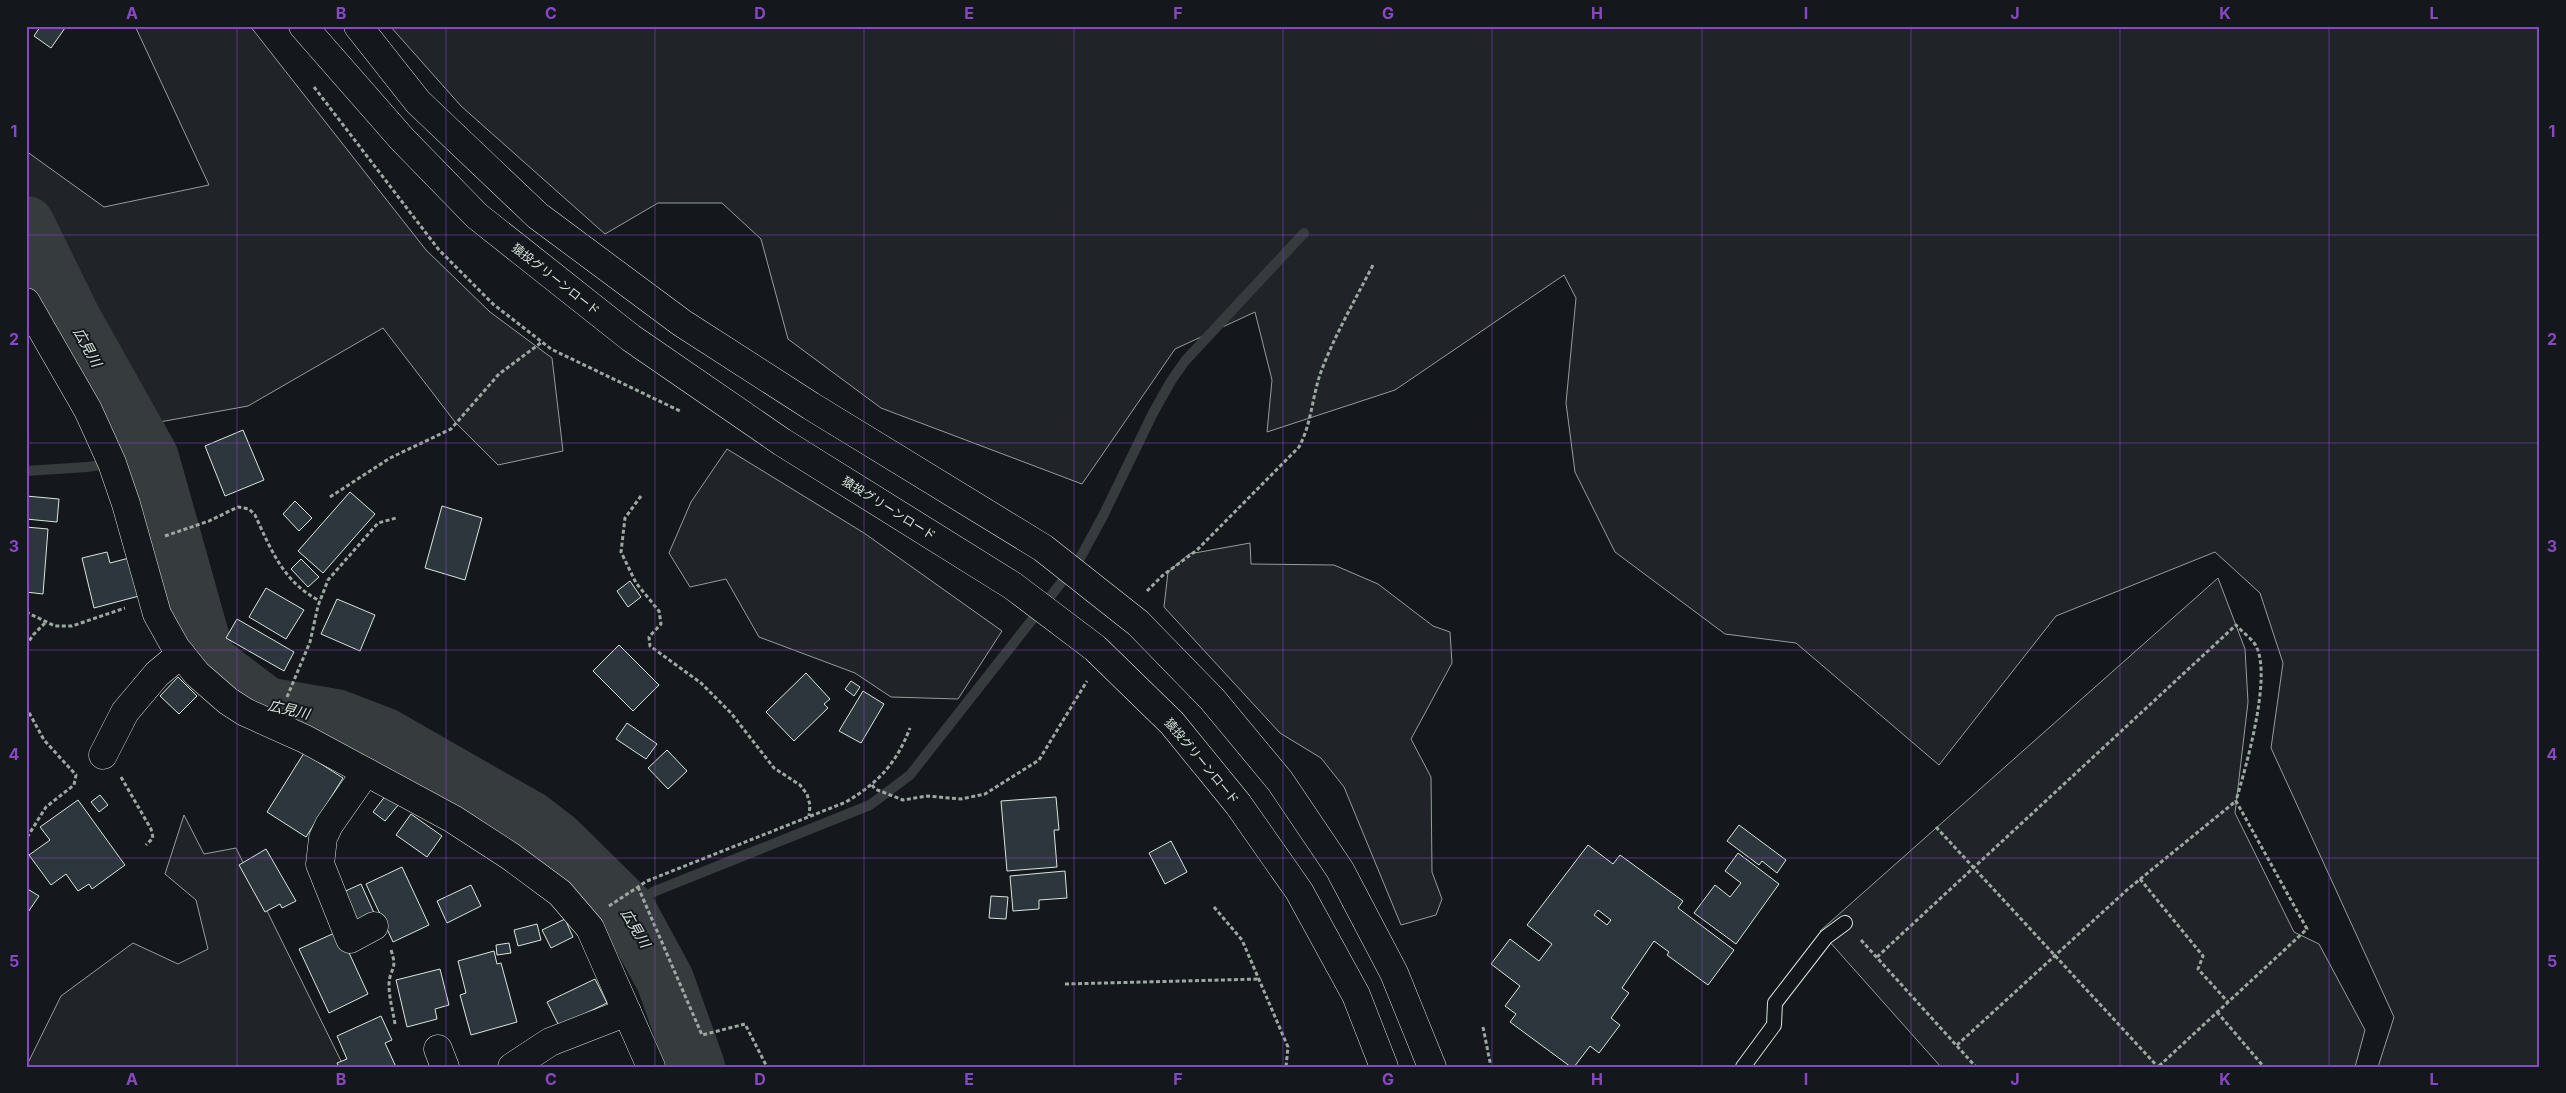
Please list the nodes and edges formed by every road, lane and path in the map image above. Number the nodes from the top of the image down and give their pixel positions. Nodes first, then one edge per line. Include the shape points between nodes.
1 (304, 26) edge
2 (358, 26) edge
3 (309, 81) dead end
4 (1373, 265) dead end
5 (26, 302) edge
6 (542, 342) junction
7 (681, 411) dead end
8 (641, 496) dead end
9 (330, 497) dead end
10 (396, 518) dead end
11 (178, 533) dead end
12 (1142, 596) dead end
13 (153, 601) junction
14 (320, 601) junction
15 (26, 612) edge
16 (46, 622) junction
17 (26, 646) edge
18 (181, 654) junction
19 (296, 677) dead end
20 (1095, 682) dead end
21 (26, 707) edge
22 (910, 728) dead end
23 (104, 753) joint
24 (366, 772) junction
25 (872, 785) junction
26 (2236, 801) junction
27 (809, 816) junction
28 (1936, 827) dead end
29 (26, 839) edge
30 (146, 845) dead end
31 (1974, 867) junction
32 (2140, 879) junction
33 (638, 887) junction
34 (629, 893) dead end
35 (1214, 907) dead end
36 (1845, 922) joint
37 (374, 926) joint
38 (2056, 955) junction
39 (1877, 957) junction
40 (1259, 979) junction
41 (1065, 984) dead end
42 (2228, 1002) junction
43 (627, 1012) junction
44 (2217, 1012) junction
45 (395, 1024) dead end
46 (1483, 1027) dead end
47 (1957, 1045) junction
48 (512, 1067) edge
49 (651, 1067) edge
50 (767, 1067) edge
51 (1286, 1067) edge
52 (1384, 1067) edge
53 (1432, 1067) edge
54 (1492, 1067) edge
55 (1743, 1067) edge
56 (1976, 1067) edge
57 (2158, 1067) edge
58 (2264, 1067) edge

1 - 52 main road, 猿投グリーンロード via 402,139 477,216 631,338 782,442 1013,586 1095,648 1172,723 1238,804 1299,891 1356,995
2 - 53 main road via 418,102 538,216 682,323 1043,548 1138,623 1212,699 1280,782 1340,870 1394,973
3 - 6 path via 439,250 493,304
4 - 12 path via 1333,341 1321,372 1307,432 1299,447 1198,550 1162,576
5 - 13 main road via 88,410 112,463
6 - 7 path
6 - 9 path via 499,374 451,429 390,458
8 - 27 path via 624,518 621,552 636,583 659,611 661,624 649,637 650,646 701,683 731,713 774,768 800,785 807,794
10 - 14 path via 378,523 364,538 328,580
11 - 14 path via 238,507 249,509 282,569 303,592
13 - 16 path via 72,626 55,626
13 - 18 main road via 157,614
14 - 19 path via 310,642
15 - 16 path
16 - 17 path
18 - 23 main road via 157,674 125,712
18 - 24 main road via 211,687 239,708
20 - 25 path via 1089,676 1040,760 985,794 961,799 927,796 903,800
21 - 29 path via 44,740 76,776 74,785 46,807
22 - 25 path via 901,751
23 - 30 path via 152,829 153,838
24 - 37 main road via 329,826 323,838 320,864 350,939
24 - 43 main road via 453,819 560,894 590,928
25 - 27 path via 846,802
26 - 31 path via 2255,733 2261,675 2257,648 2236,625
26 - 32 path
26 - 42 path via 2306,929
27 - 33 path
28 - 31 path
31 - 38 path
31 - 39 path
32 - 38 path
32 - 42 path via 2203,956 2198,969
33 - 34 path
33 - 50 path via 702,1035 745,1024
35 - 40 path via 1242,940
36 - 39 path
36 - 55 lane via 1826,937 1775,1003 1774,1025
37 - 45 path via 381,928 395,964 389,982
38 - 47 path
38 - 57 path
39 - 47 path
40 - 41 path
40 - 51 path via 1288,1047
42 - 44 path
43 - 48 main road via 550,1042
43 - 49 main road
44 - 57 path
44 - 58 path
46 - 54 path
47 - 56 path

